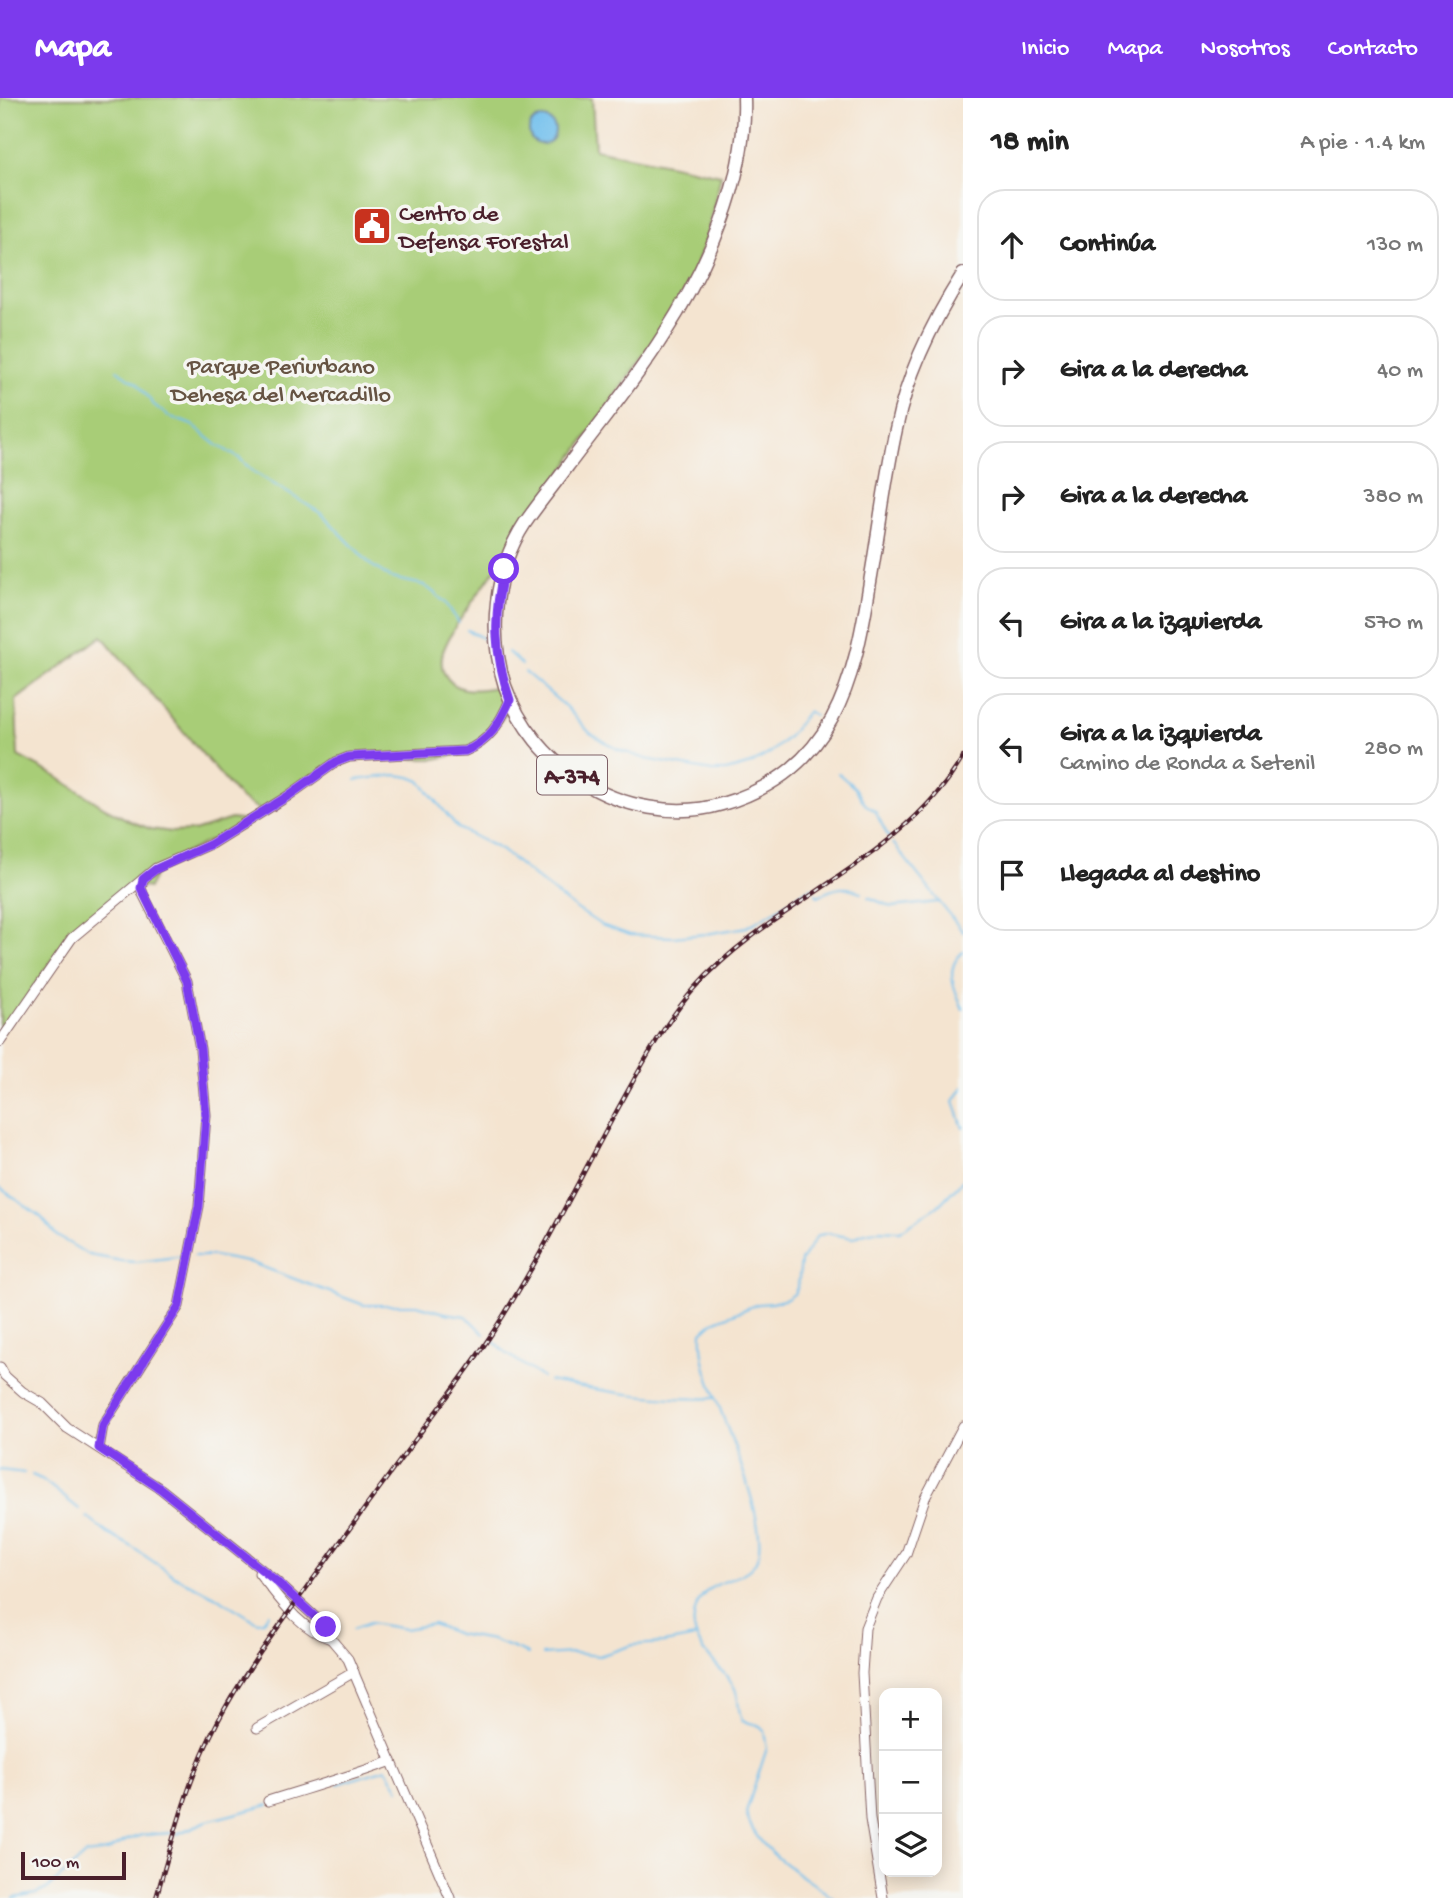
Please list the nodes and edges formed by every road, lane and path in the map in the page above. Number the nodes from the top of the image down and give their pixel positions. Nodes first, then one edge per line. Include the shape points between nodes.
1 (744, 98) edge
2 (963, 274) edge
3 (510, 700) junction
4 (143, 879) junction
5 (0, 1042) edge
6 (0, 1367) edge
7 (963, 1426) edge
8 (99, 1448) junction
9 (247, 1560) junction
10 (331, 1639) junction
11 (354, 1672) junction
12 (257, 1728) dead end
13 (392, 1761) junction
14 (268, 1801) dead end
15 (450, 1898) edge
16 (883, 1898) edge

1 - 3 main road, A-374 via 736,178 696,281 661,339 523,526 504,569 496,637
2 - 3 main road, A-374 via 913,368 899,415 867,605 845,694 821,736 789,771 751,794 715,806 671,810 631,803 592,788 562,768 539,746
3 - 4 street via 479,746 465,751 349,757 336,762 211,844
4 - 5 street via 72,938
4 - 8 street via 143,894 187,981 200,1048 206,1115 199,1206 179,1306 103,1425
6 - 8 street via 23,1392
7 - 16 street via 926,1497 906,1554 878,1596 865,1628 862,1673 870,1819
8 - 9 street via 161,1489
9 - 10 street via 303,1605 326,1627
9 - 10 street via 292,1614
10 - 11 street
11 - 12 street
11 - 13 street
13 - 14 street
13 - 15 street

